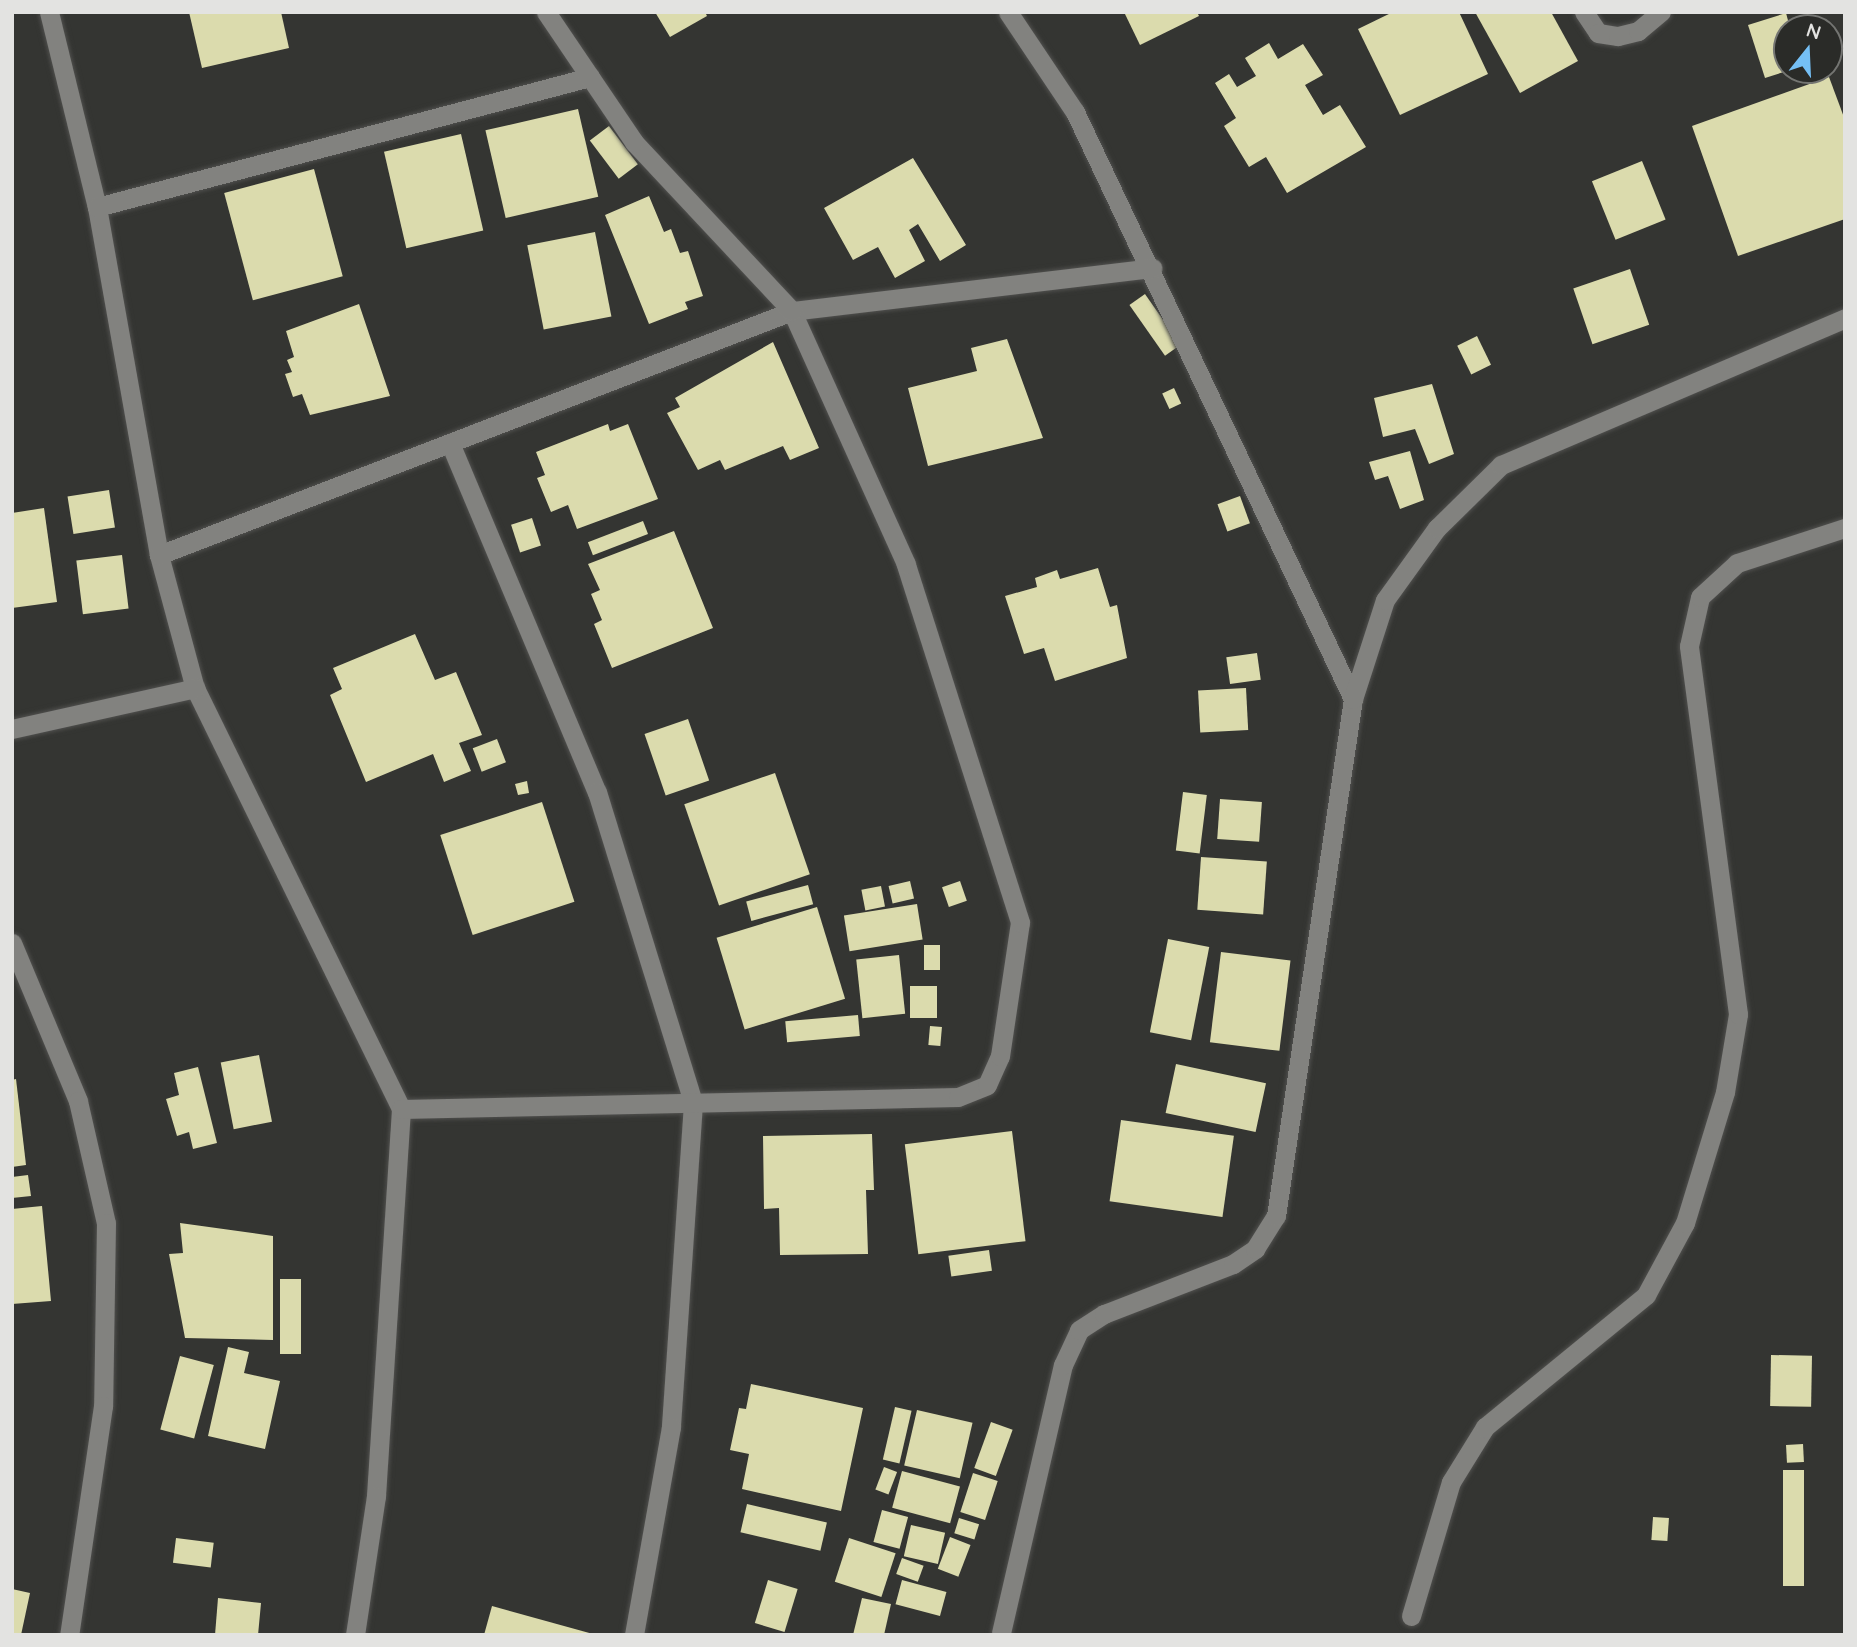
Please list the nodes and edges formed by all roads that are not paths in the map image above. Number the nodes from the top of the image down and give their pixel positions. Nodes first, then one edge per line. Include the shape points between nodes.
1 (49, 12) edge
2 (547, 12) edge
3 (1008, 12) edge
4 (1584, 12) edge
5 (1661, 12) edge
6 (590, 76) junction
7 (97, 207) junction
8 (1152, 268) junction
9 (792, 311) junction
10 (1845, 318) edge
11 (450, 443) junction
12 (1845, 528) edge
13 (159, 555) junction
14 (195, 688) junction
15 (1353, 699) junction
16 (12, 729) edge
17 (12, 943) edge
18 (693, 1103) junction
19 (401, 1109) junction
20 (1411, 1616) dead end
21 (1001, 1633) dead end
22 (69, 1635) edge
23 (355, 1635) edge
24 (634, 1635) edge

1 - 7 street
2 - 6 street
3 - 8 street via 1075,112
4 - 5 street via 1598,33 1618,36 1638,31
6 - 7 street
6 - 9 street via 634,142
7 - 13 street
8 - 9 street
8 - 15 street
9 - 11 street
9 - 18 street via 906,564 1020,922 1000,1056 987,1085 958,1097
10 - 15 street via 1501,465 1437,528 1385,600
11 - 13 street
11 - 18 street via 597,792
12 - 20 street via 1737,563 1700,597 1689,646 1738,1014 1726,1092 1685,1223 1646,1296 1485,1427 1451,1482
13 - 14 street
14 - 16 street
14 - 19 street
15 - 21 street via 1276,1216 1255,1249 1233,1264 1079,1329 1063,1364
17 - 22 street via 78,1101 106,1223 103,1406
18 - 19 street
18 - 24 street via 671,1427
19 - 23 street via 376,1496

